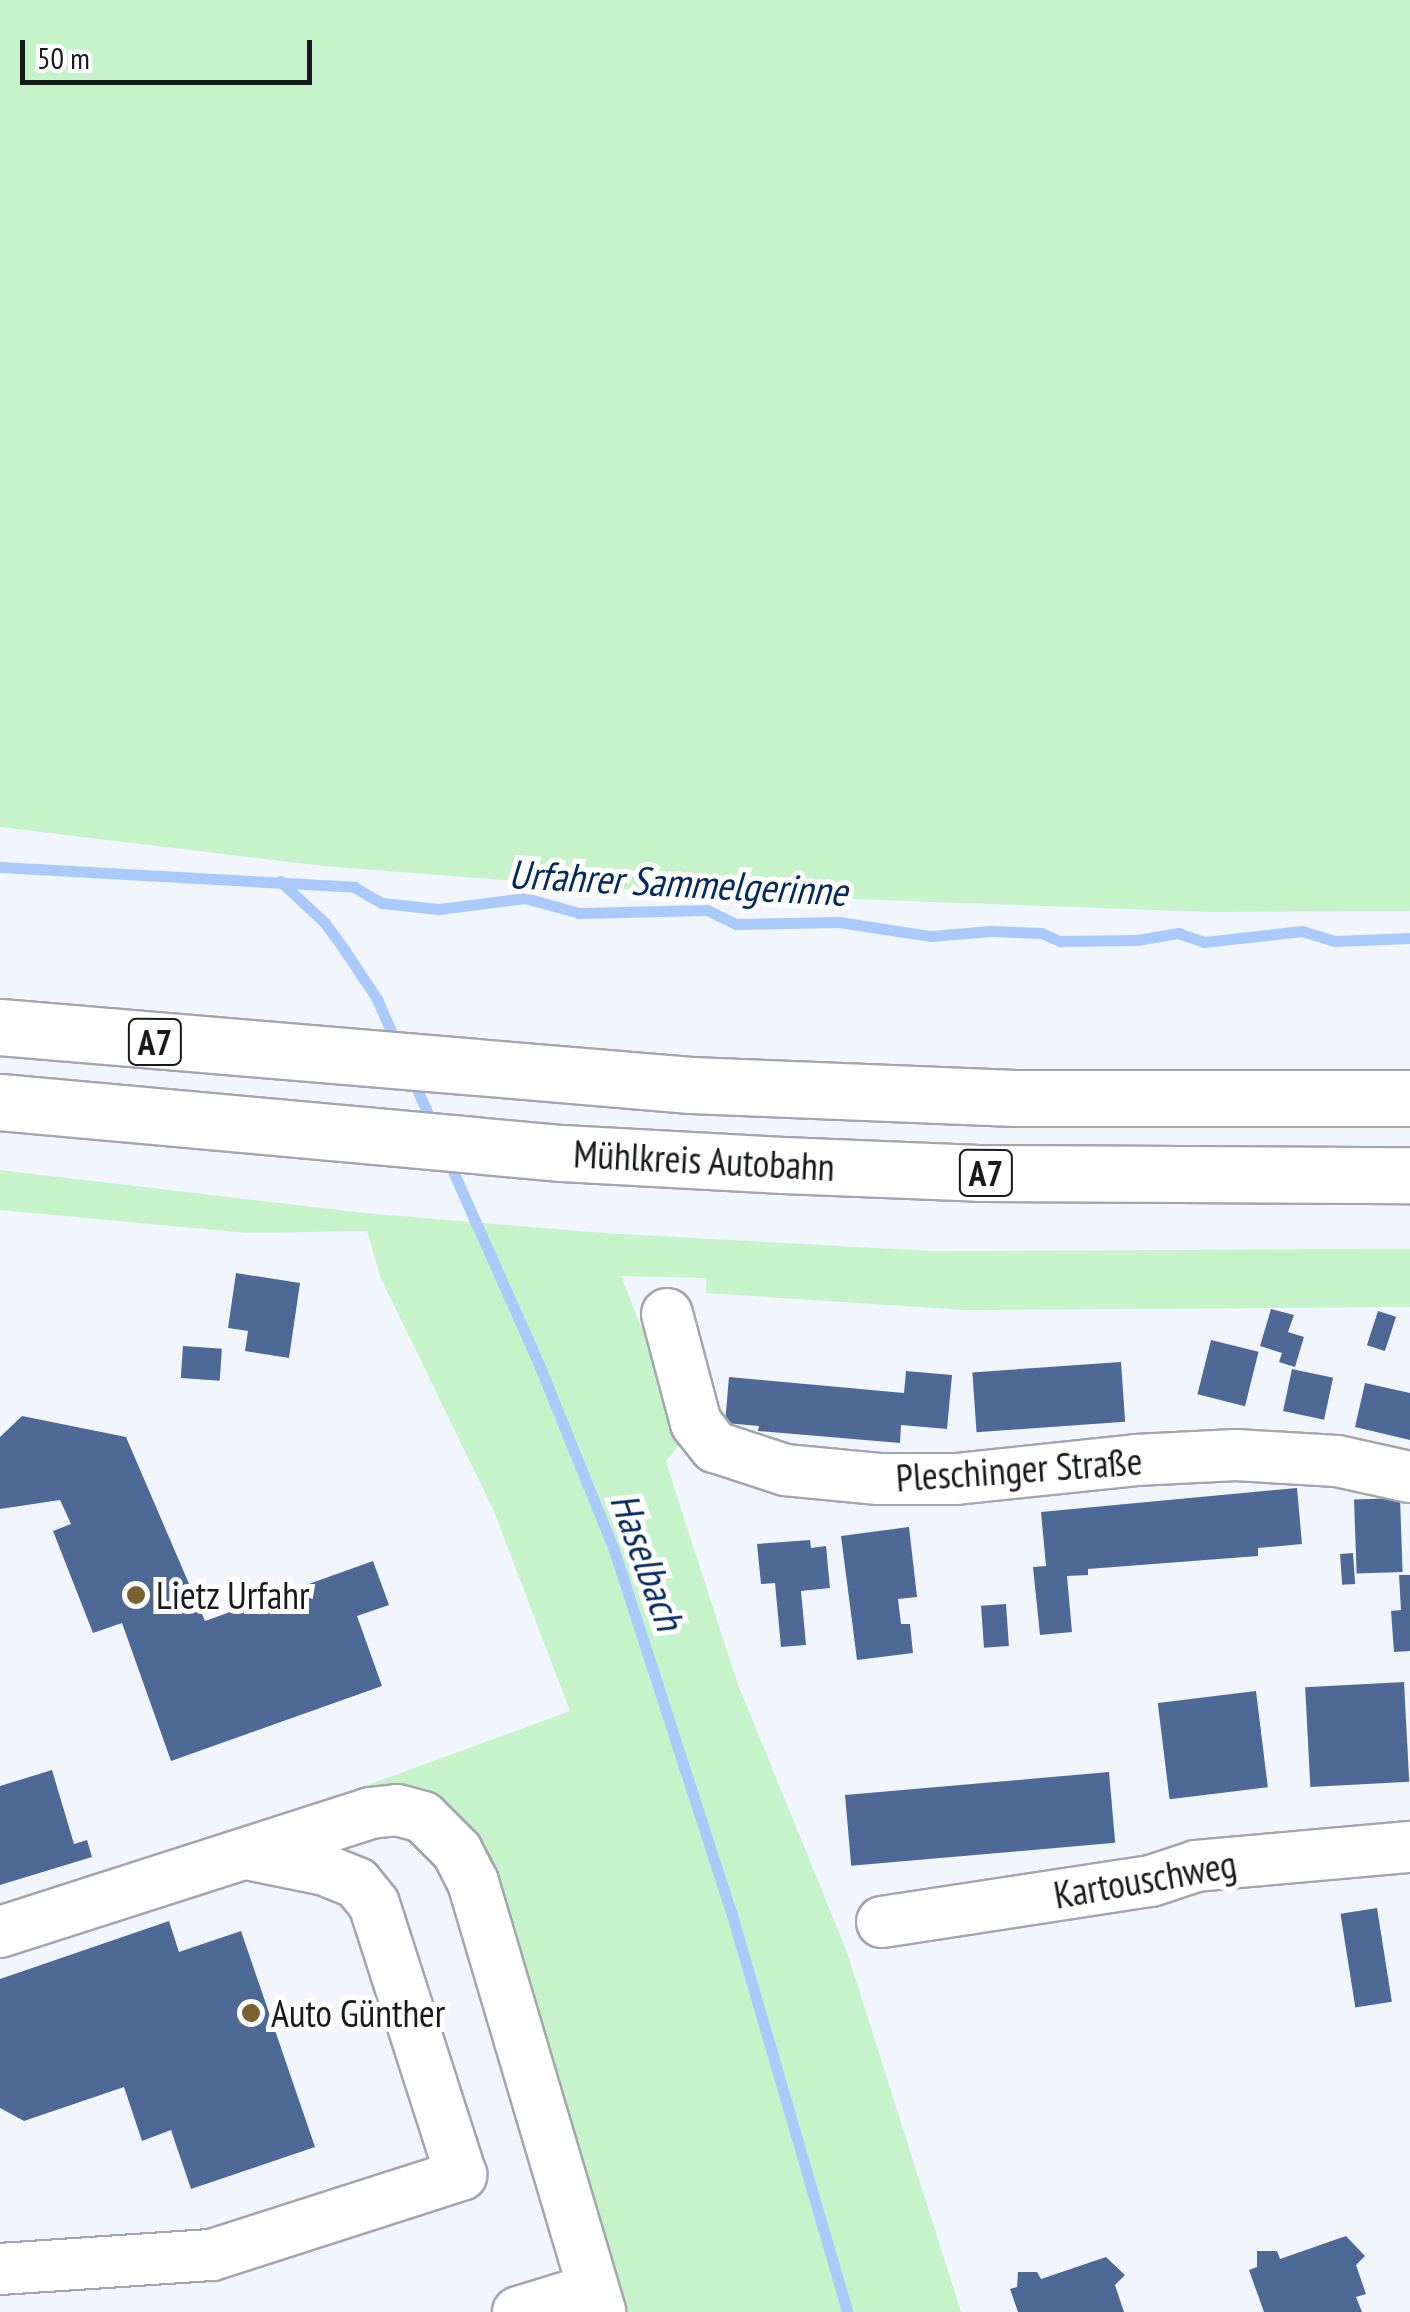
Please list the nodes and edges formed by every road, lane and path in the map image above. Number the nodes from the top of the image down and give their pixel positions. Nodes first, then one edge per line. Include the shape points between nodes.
1 (0, 1027) edge
2 (1410, 1098) edge
3 (0, 1102) edge
4 (1410, 1175) edge
5 (667, 1314) dead end
6 (1410, 1477) edge
7 (1410, 1847) edge
8 (244, 1854) junction
9 (882, 1922) dead end
10 (0, 1932) edge
11 (0, 2269) edge
12 (597, 2300) edge
13 (518, 2312) edge

1 - 2 highway, Mühlkreis Autobahn / A7 via 538,1076 1016,1098
3 - 4 highway, Mühlkreis Autobahn / A7 via 562,1153 979,1173
5 - 6 street, Pleschinger Straße via 696,1423 715,1447 785,1470 956,1479 1236,1456 1336,1461
7 - 9 street, Kartouschweg via 1196,1866 1151,1881
8 - 10 street
8 - 11 street via 325,1870 356,1884 374,1904 460,2175 212,2255
8 - 12 street via 398,1810 423,1817 458,1850 536,2082
12 - 13 street

